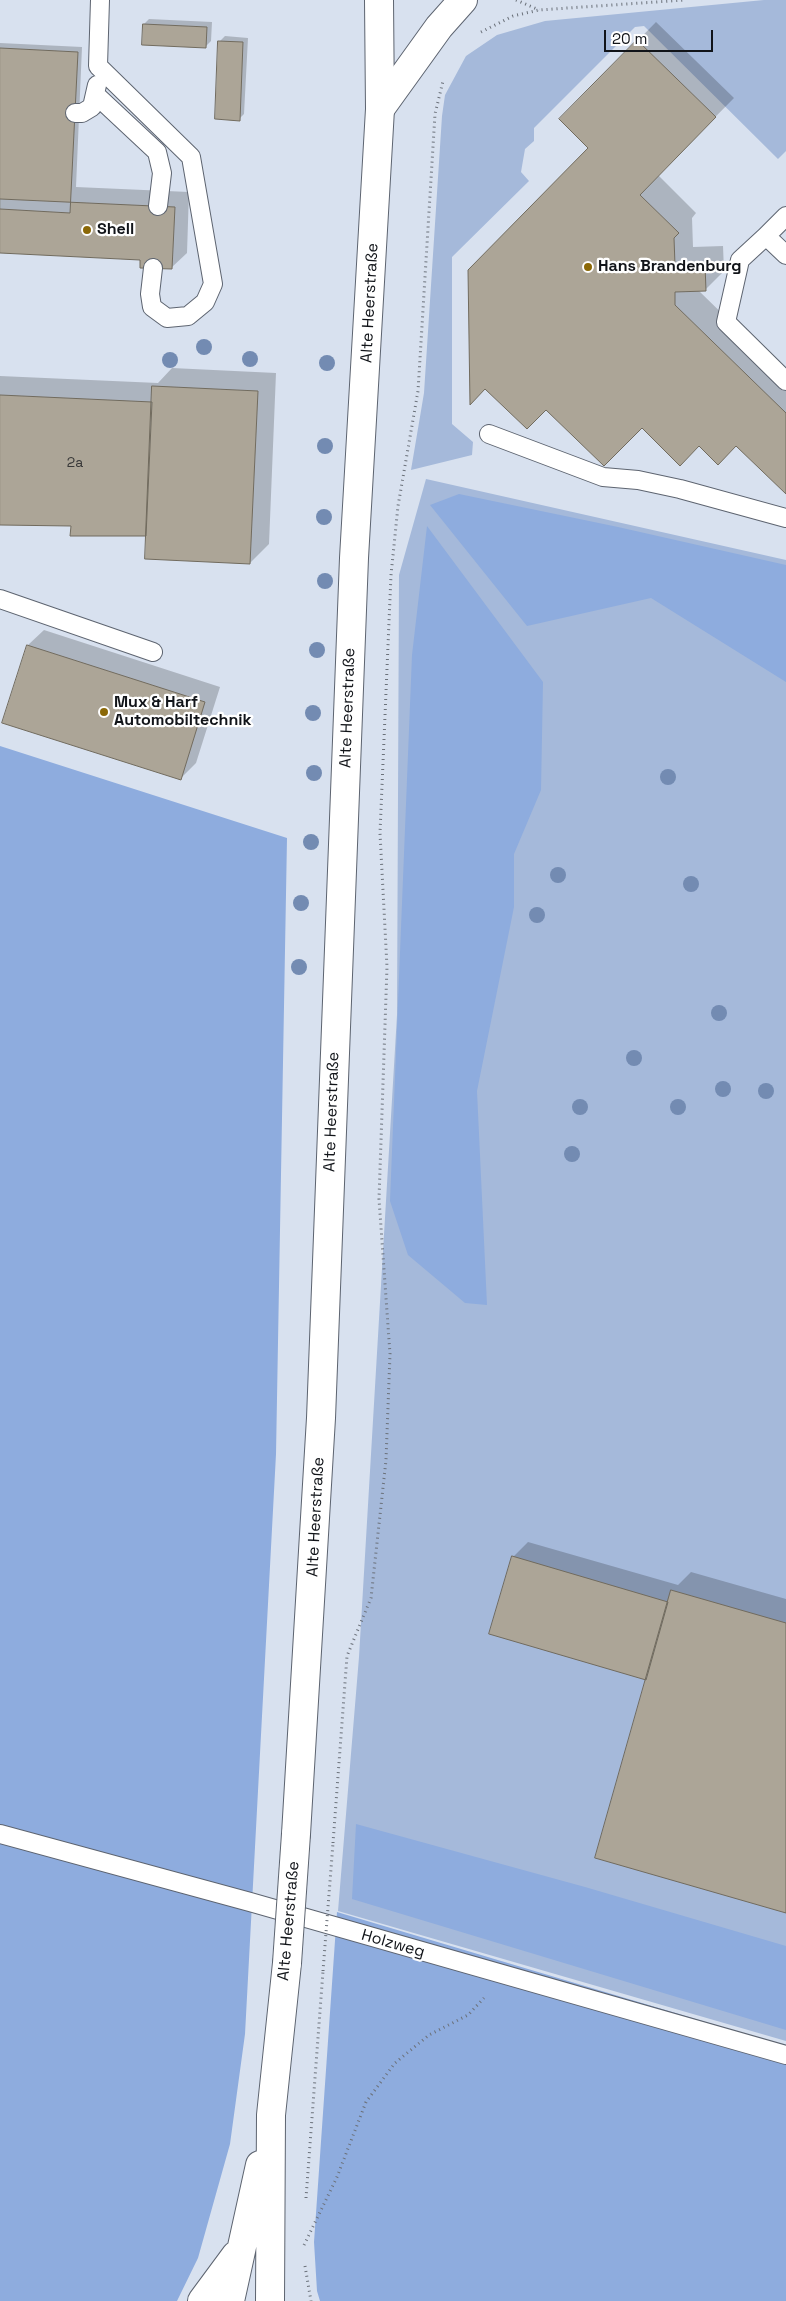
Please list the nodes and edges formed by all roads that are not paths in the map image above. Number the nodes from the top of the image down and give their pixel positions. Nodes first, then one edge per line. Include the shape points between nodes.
1 (100, 0) edge
2 (378, 0) edge
3 (463, 0) edge
4 (98, 66) junction
5 (96, 95) junction
6 (380, 108) junction
7 (75, 113) dead end
8 (158, 206) dead end
9 (786, 216) edge
10 (766, 236) junction
11 (786, 255) edge
12 (153, 268) dead end
13 (786, 381) edge
14 (489, 434) dead end
15 (786, 518) edge
16 (0, 600) edge
17 (153, 652) dead end
18 (0, 1834) edge
19 (786, 2056) edge
20 (271, 2115) junction
21 (240, 2250) junction
22 (202, 2301) edge
23 (230, 2301) edge
24 (270, 2301) edge

1 - 4 lane
2 - 6 street, Alte Heerstraße
3 - 6 street via 439,27
4 - 5 lane
4 - 12 lane via 191,157 213,284 205,302 188,316 167,318 152,307
5 - 7 lane via 92,107
5 - 8 lane via 157,152 162,173
6 - 20 street, Alte Heerstraße, bridge via 354,558 321,1418 296,1834
9 - 10 lane
10 - 11 lane
10 - 13 lane via 740,260 726,322
14 - 15 lane via 603,477 680,489
16 - 17 lane
18 - 19 lane, Holzweg via 250,1902
20 - 21 street, Alte Heerstraße
20 - 24 street, Alte Heerstraße
21 - 22 street
21 - 23 street, Alte Heerstraße

